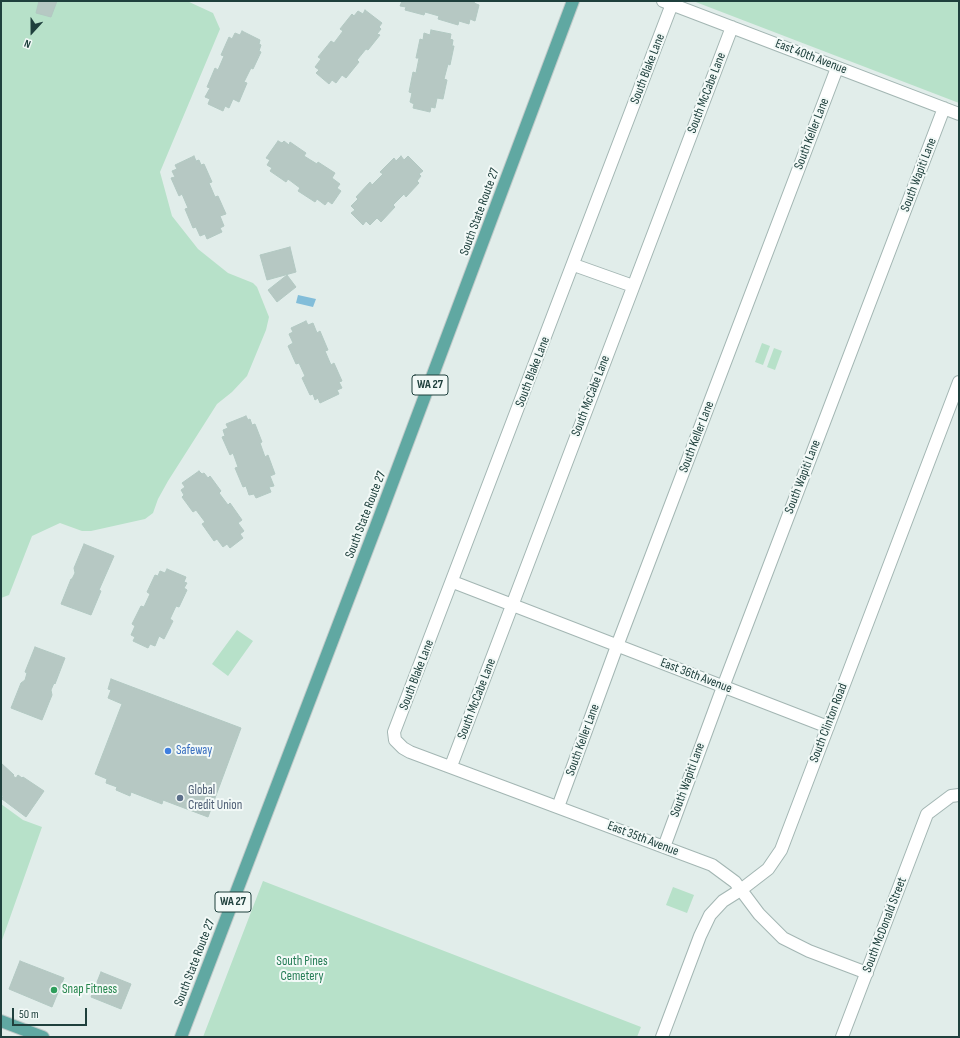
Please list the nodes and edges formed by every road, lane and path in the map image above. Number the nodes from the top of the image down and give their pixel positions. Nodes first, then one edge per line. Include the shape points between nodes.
1 (573, 1) edge
2 (668, 3) edge
3 (732, 27) junction
4 (837, 68) junction
5 (944, 108) junction
6 (959, 114) edge
7 (574, 265) junction
8 (633, 286) junction
9 (959, 382) edge
10 (453, 582) junction
11 (512, 604) junction
12 (617, 646) junction
13 (723, 687) junction
14 (828, 727) junction
15 (396, 740) joint
16 (451, 766) junction
17 (959, 795) edge
18 (558, 807) junction
19 (664, 847) junction
20 (742, 889) junction
21 (867, 973) junction
22 (1, 1021) edge
23 (42, 1037) edge
24 (181, 1037) edge
25 (662, 1037) edge
26 (842, 1037) edge

1 - 24 main road, South State Route 27 / WA 27 via 376,529
2 - 3 street, East 40th Avenue
2 - 7 street, South Blake Lane
3 - 4 street, East 40th Avenue
3 - 8 street, South McCabe Lane
4 - 5 street, East 40th Avenue
4 - 12 street, South Keller Lane
5 - 6 street, East 40th Avenue
5 - 13 street, South Wapiti Lane
7 - 8 street
7 - 10 street, South Blake Lane
8 - 11 street, South McCabe Lane
9 - 14 street, South Clinton Road
10 - 11 street, East 36th Avenue
10 - 15 street, South Blake Lane via 394,732
11 - 12 street, East 36th Avenue
11 - 16 street, South McCabe Lane
12 - 13 street, East 36th Avenue
12 - 18 street, South Keller Lane
13 - 14 street, East 36th Avenue
13 - 19 street, South Wapiti Lane
14 - 20 street, South Clinton Road via 781,850 768,869
15 - 16 street, East 35th Avenue via 410,752
16 - 18 street, East 35th Avenue
17 - 21 street, South McDonald Street via 951,796 927,814
18 - 19 street, East 35th Avenue
19 - 20 street, East 35th Avenue via 712,865
20 - 21 street, East 35th Avenue via 759,914 782,938
20 - 25 street, South Clinton Road via 723,900 710,915
21 - 26 street, South McDonald Street
22 - 23 main road

